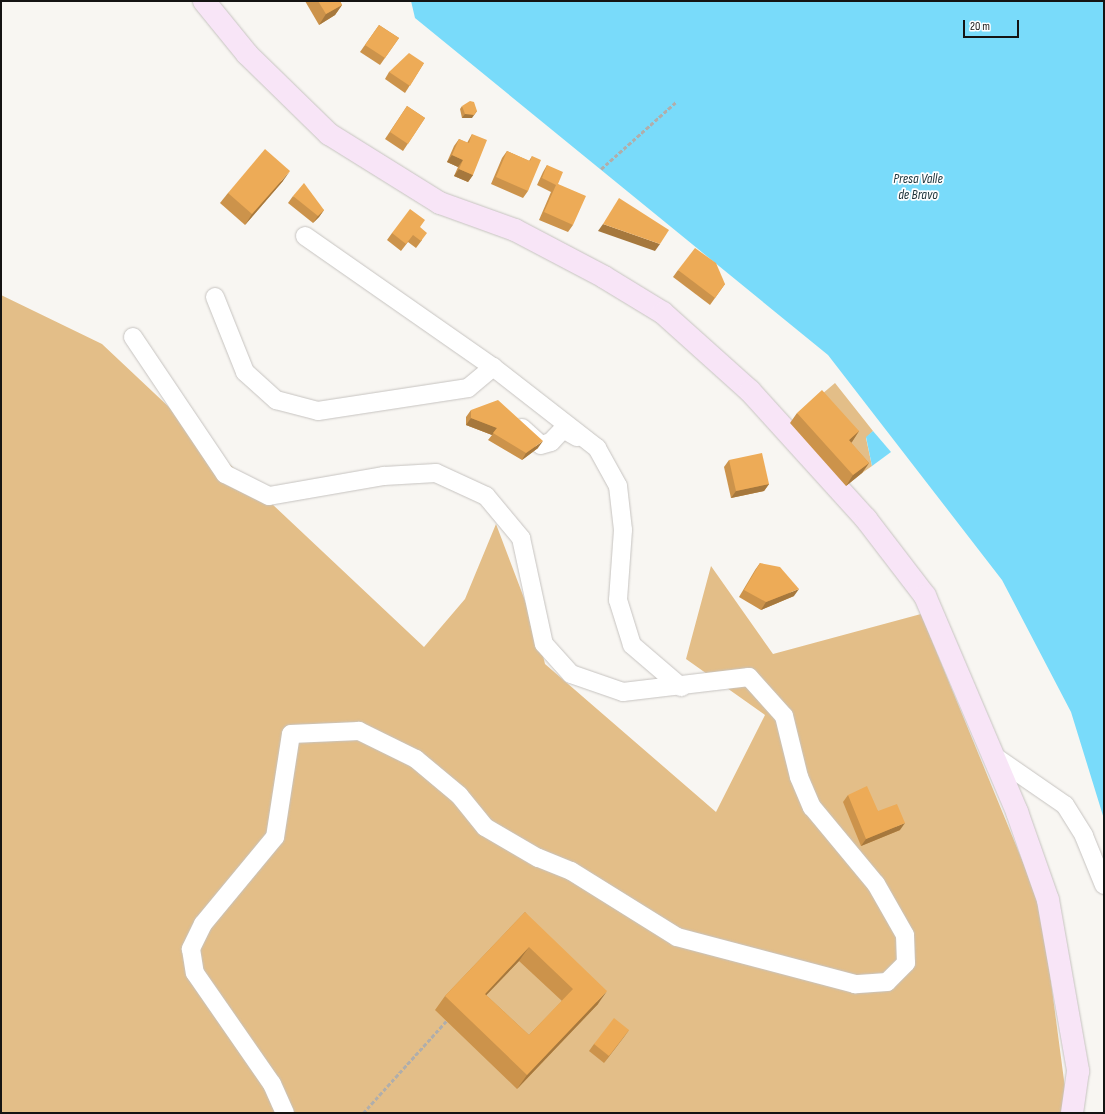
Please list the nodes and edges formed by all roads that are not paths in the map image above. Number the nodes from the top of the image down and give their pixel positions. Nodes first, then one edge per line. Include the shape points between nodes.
1 (204, 1) edge
2 (304, 236) dead end
3 (215, 297) dead end
4 (133, 337) dead end
5 (493, 367) junction
6 (510, 416) edge
7 (597, 448) junction
8 (681, 687) junction
9 (991, 754) junction
10 (1104, 885) edge
11 (285, 1113) edge
12 (1072, 1113) edge

1 - 9 main road via 247,54 329,134 440,202 515,230 604,276 663,313 750,391 866,519 925,596
2 - 5 street
3 - 5 street via 245,372 276,400 318,411 468,388
4 - 8 street via 225,474 269,496 384,476 436,473 486,496 521,538 544,644 571,674 623,692
5 - 7 street
6 - 7 street via 541,445 551,442 563,429
7 - 8 street via 618,486 623,530 618,600 632,645
8 - 11 street via 749,677 784,716 799,777 812,807 876,884 905,935 906,963 887,982 855,984 677,937 570,871 485,827 459,795 416,759 359,731 291,734 282,773 275,837 203,924 191,949 195,973 272,1084
9 - 10 street via 1066,805 1084,836
9 - 12 main road via 1017,812 1048,900 1078,1071

